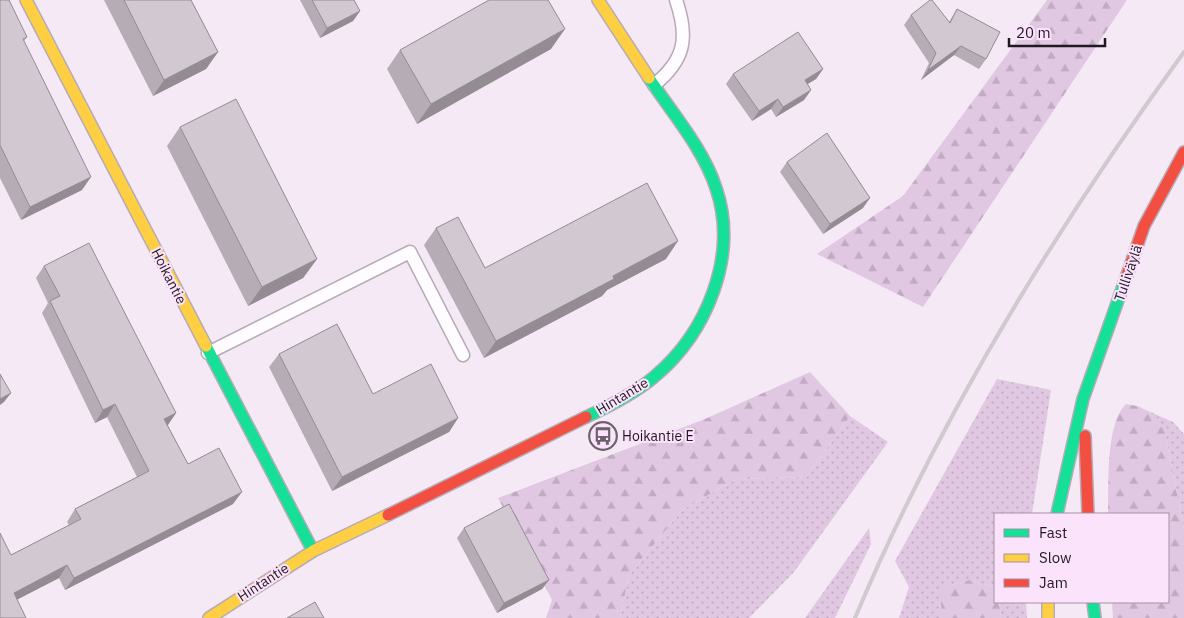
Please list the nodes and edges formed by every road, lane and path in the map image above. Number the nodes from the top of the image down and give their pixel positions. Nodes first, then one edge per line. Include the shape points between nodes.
1 (26, 0) edge
2 (598, 0) edge
3 (676, 0) edge
4 (654, 85) junction
5 (1184, 152) edge
6 (208, 353) junction
7 (463, 355) dead end
8 (1083, 399) junction
9 (1057, 513) edge
10 (1088, 513) edge
11 (313, 551) junction
12 (1048, 603) edge
13 (1093, 603) edge
14 (209, 618) edge
15 (1048, 618) edge
16 (1095, 618) edge

1 - 6 street, Hoikantie
2 - 4 street, Hintantie
3 - 4 lane via 683,21 683,48 669,73
4 - 11 street, Hintantie via 696,148 716,190 723,222 722,257 714,293 683,348 639,389 605,408
5 - 8 street, Tulliväylä via 1144,226
6 - 7 lane via 410,252
6 - 11 street, Hoikantie
8 - 9 street, Tulliväylä
8 - 10 street, Tulliväylä
11 - 14 street, Hintantie
12 - 15 street
13 - 16 street

